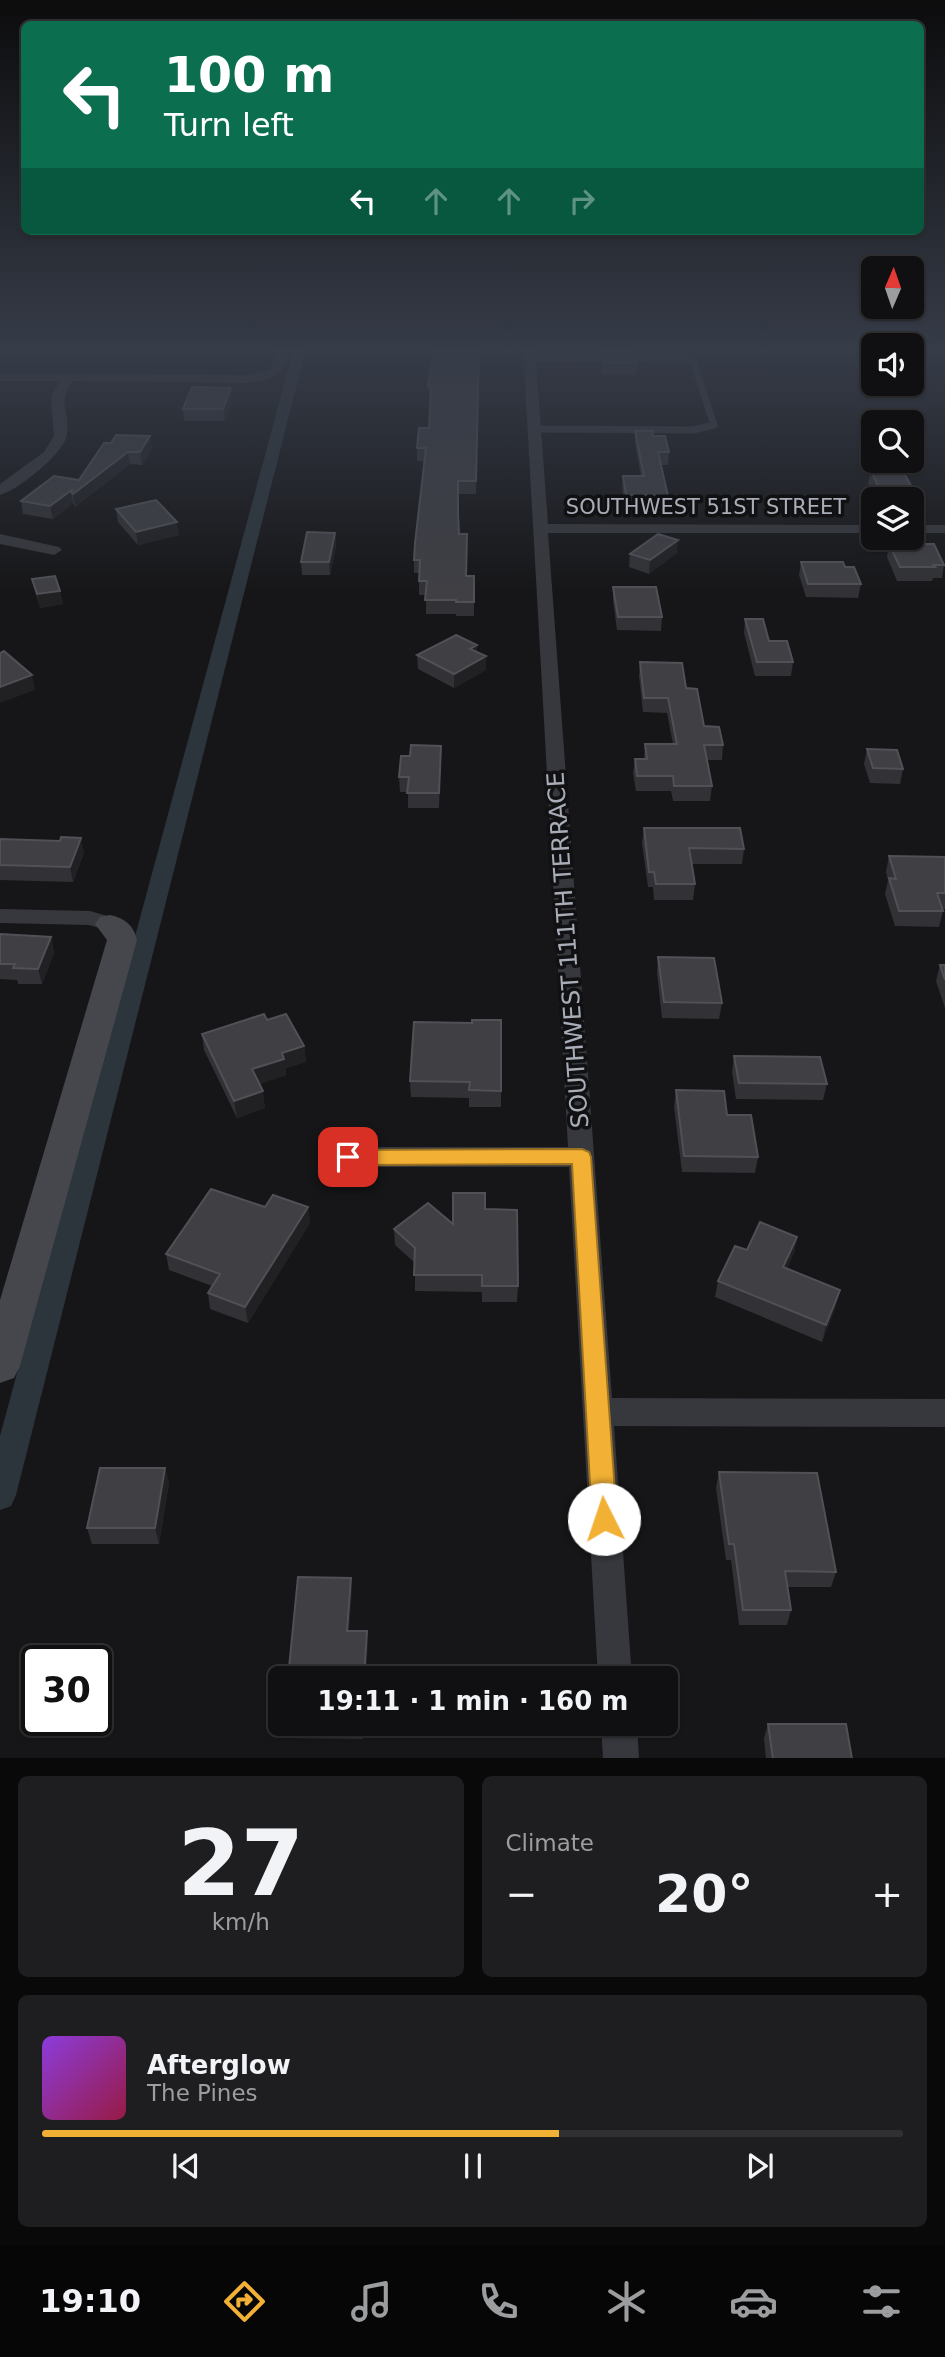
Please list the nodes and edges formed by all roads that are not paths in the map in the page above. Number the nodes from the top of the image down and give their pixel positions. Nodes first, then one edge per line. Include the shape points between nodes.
1 (60, 430) edge
2 (535, 430) edge
3 (0, 491) edge
4 (540, 528) junction
5 (861, 529) edge
6 (924, 529) edge
7 (945, 529) edge
8 (0, 539) edge
9 (54, 550) dead end
10 (0, 916) edge
11 (110, 924) joint
12 (348, 1157) dead end
13 (582, 1157) junction
14 (0, 1366) edge
15 (597, 1412) junction
16 (945, 1413) edge
17 (614, 1666) edge
18 (620, 1736) edge
19 (621, 1758) edge

1 - 3 street via 49,455
2 - 4 street, SOUTHWEST 111TH TERRACE
4 - 5 street, SOUTHWEST 51ST STREET
4 - 13 street, SOUTHWEST 111TH TERRACE
6 - 7 street
8 - 9 street
10 - 11 street via 90,918
11 - 14 street via 122,940
12 - 13 street
13 - 15 street, SOUTHWEST 111TH TERRACE
15 - 16 street
15 - 17 street, SOUTHWEST 111TH TERRACE
18 - 19 street

